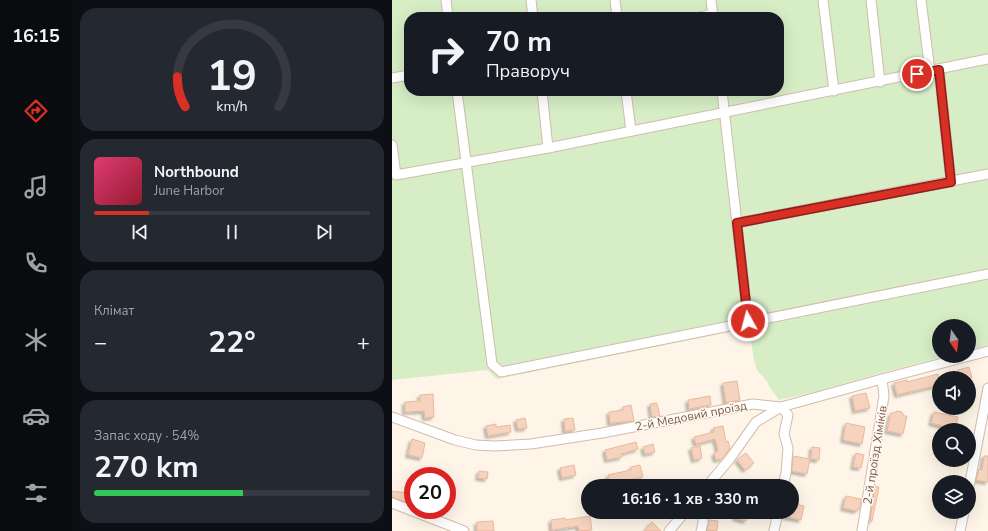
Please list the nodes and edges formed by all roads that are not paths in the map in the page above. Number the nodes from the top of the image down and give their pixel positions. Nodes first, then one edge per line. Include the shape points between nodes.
1 (446, 0) edge
2 (531, 0) edge
3 (615, 0) edge
4 (711, 0) edge
5 (823, 0) edge
6 (871, 0) edge
7 (921, 0) edge
8 (447, 12) edge
9 (532, 12) edge
10 (616, 12) edge
11 (712, 12) edge
12 (988, 59) edge
13 (939, 70) junction
14 (930, 72) junction
15 (404, 76) edge
16 (392, 78) edge
17 (880, 82) junction
18 (834, 91) junction
19 (458, 96) edge
20 (543, 96) edge
21 (627, 96) edge
22 (722, 96) edge
23 (724, 113) junction
24 (631, 131) junction
25 (392, 145) edge
26 (548, 148) junction
27 (466, 162) junction
28 (988, 174) edge
29 (951, 182) junction
30 (737, 223) junction
31 (988, 274) edge
32 (748, 321) junction
33 (988, 352) edge
34 (882, 379) junction
35 (988, 388) edge
36 (781, 407) junction
37 (392, 417) edge
38 (971, 475) edge
39 (713, 479) edge
40 (785, 479) edge
41 (392, 503) edge
42 (679, 519) edge
43 (703, 519) edge
44 (777, 519) edge
45 (963, 519) edge
46 (464, 531) edge
47 (669, 531) edge
48 (701, 531) edge
49 (774, 531) edge
50 (862, 531) edge
51 (960, 531) edge

1 - 8 street
2 - 9 street
3 - 10 street
4 - 11 street
5 - 18 street
6 - 17 street
7 - 14 street
12 - 13 street
13 - 14 street
13 - 29 street
14 - 17 street
15 - 16 street
17 - 18 street
18 - 23 street
19 - 27 street
20 - 26 street
21 - 24 street
22 - 23 street
23 - 24 street
23 - 30 street
24 - 26 street
25 - 27 street via 396,175
26 - 27 street
27 - 32 street via 492,364 501,372
28 - 29 street
29 - 30 street
30 - 32 street
31 - 32 street
33 - 34 street, 2-й Медовий проїзд
34 - 36 street, 2-й Медовий проїзд
34 - 50 street, 2-й проїзд Хіміків via 884,396
35 - 38 street
36 - 37 street, 2-й Медовий проїзд via 753,404 602,433 531,444 494,446 455,440
36 - 39 street via 756,422
36 - 40 street via 788,414 784,434 788,448
41 - 46 street
42 - 47 street
43 - 48 street
44 - 49 street
45 - 51 street

